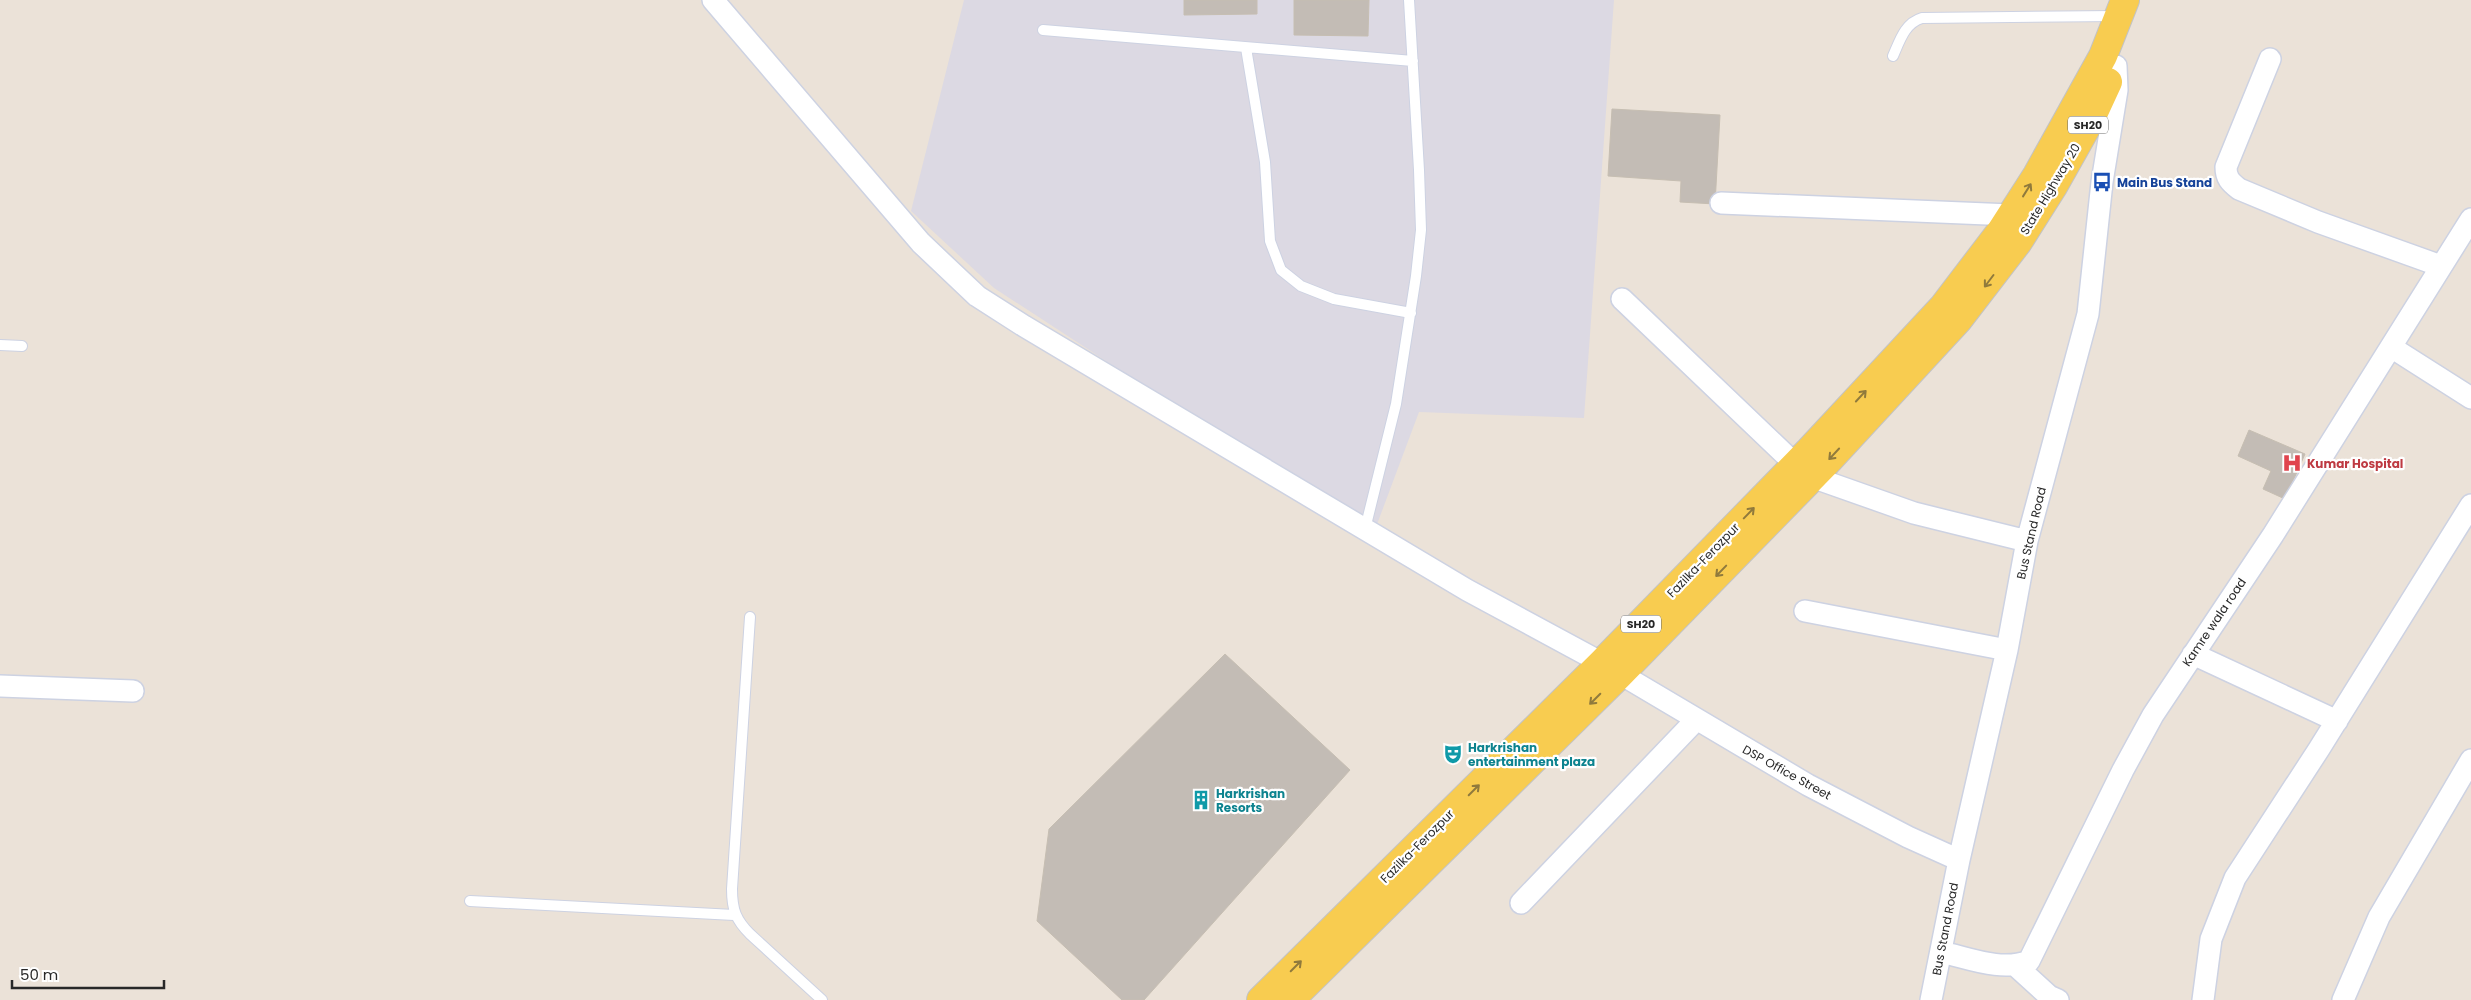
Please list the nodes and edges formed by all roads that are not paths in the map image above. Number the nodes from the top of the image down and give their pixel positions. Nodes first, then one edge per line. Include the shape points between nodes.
1 (713, 0) edge
2 (1409, 0) edge
3 (2143, 0) edge
4 (2122, 8) edge
5 (1043, 30) dead end
6 (1246, 48) junction
7 (1893, 56) dead end
8 (2270, 59) dead end
9 (1413, 61) junction
10 (2116, 66) junction
11 (1721, 203) dead end
12 (2471, 219) edge
13 (2010, 230) junction
14 (2441, 266) junction
15 (1622, 299) dead end
16 (1411, 313) junction
17 (0, 345) edge
18 (22, 346) dead end
19 (2391, 347) junction
20 (2471, 398) edge
21 (1804, 471) junction
22 (2471, 505) edge
23 (1365, 529) junction
24 (2027, 541) junction
25 (1805, 611) dead end
26 (750, 617) dead end
27 (2007, 650) junction
28 (2193, 654) junction
29 (1611, 669) junction
30 (0, 686) edge
31 (133, 691) dead end
32 (1696, 720) junction
33 (2337, 721) junction
34 (2471, 760) edge
35 (1959, 860) junction
36 (470, 900) dead end
37 (1521, 903) dead end
38 (734, 916) junction
39 (1941, 952) junction
40 (2016, 966) junction
41 (822, 1000) edge
42 (1261, 1000) edge
43 (1290, 1000) edge
44 (1931, 1000) edge
45 (2058, 1000) edge
46 (2203, 1000) edge
47 (2344, 1000) edge

1 - 23 street, DSP Office Street via 921,243 977,296
2 - 9 lane
3 - 10 main road, State Highway 20 / SH20
4 - 7 lane via 1922,18 1913,21 1904,31
13 -> 4 main road, State Highway 20 / SH20 via 2103,56
5 - 6 lane
6 - 9 lane
6 - 16 lane via 1265,162 1270,241 1281,270 1301,286 1334,298
8 - 14 street via 2226,167 2226,176 2239,189 2318,222
9 - 16 lane via 1421,230
10 - 13 main road, State Highway 20 / SH20 via 2081,139
10 - 24 street, Bus Stand Road via 2117,90 2102,182 2088,314
11 - 13 street
12 - 14 street, Kamre wala road
13 - 21 main road, Fazilka-Ferozpur / SH20 via 1958,320
14 - 19 street, Kamre wala road
15 - 21 street
16 - 23 lane via 1396,404
17 - 18 lane
19 - 20 street
19 - 28 street, Kamre wala road
21 - 24 street via 1914,512
21 - 29 main road, Fazilka-Ferozpur / SH20
22 - 33 street
23 - 29 street, DSP Office Street via 1467,590
24 - 27 street, Bus Stand Road
25 - 27 street
26 - 38 lane via 732,889
27 - 35 street, Bus Stand Road
28 - 33 street
28 - 40 street, Kamre wala road via 2153,715 2123,770 2035,951 2029,961
29 - 32 street, DSP Office Street
42 -> 29 main road, Fazilka-Ferozpur / SH20
29 -> 43 main road, Fazilka-Ferozpur / SH20
30 - 31 street
32 - 35 street, DSP Office Street via 1808,785
32 - 37 street
33 - 46 street via 2235,878 2211,939
34 - 47 street via 2379,918
35 - 39 street, Bus Stand Road
36 - 38 lane
38 - 41 lane
39 - 40 street via 1999,966
39 - 44 street, Bus Stand Road
40 - 45 street via 2049,996

